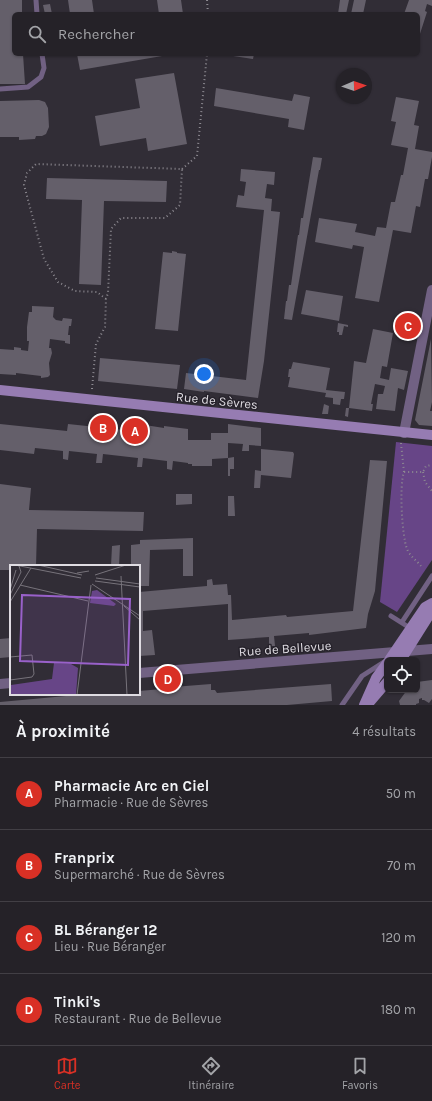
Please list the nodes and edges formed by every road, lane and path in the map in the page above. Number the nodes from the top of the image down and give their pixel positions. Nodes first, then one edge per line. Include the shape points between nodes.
1 (36, 0) edge
2 (207, 0) edge
3 (37, 12) edge
4 (208, 12) edge
5 (42, 56) edge
6 (207, 56) edge
7 (0, 89) edge
8 (182, 169) junction
9 (432, 290) edge
10 (106, 299) junction
11 (92, 389) dead end
12 (0, 390) edge
13 (432, 435) edge
14 (403, 437) junction
15 (432, 465) edge
16 (404, 472) junction
17 (423, 472) junction
18 (432, 491) edge
19 (421, 566) dead end
20 (432, 576) edge
21 (421, 593) junction
22 (430, 607) edge
23 (391, 616) dead end
24 (406, 625) junction
25 (432, 649) edge
26 (407, 651) junction
27 (390, 657) edge
28 (392, 657) edge
29 (404, 657) edge
30 (384, 658) edge
31 (384, 662) edge
32 (384, 667) edge
33 (140, 673) edge
34 (10, 683) edge
35 (0, 684) edge
36 (384, 685) edge
37 (342, 705) edge
38 (364, 705) edge
39 (367, 705) edge

1 - 3 lane
2 - 4 path
5 - 7 lane via 44,68 41,77 28,87
6 - 8 path via 197,156
8 - 10 path via 180,205 165,218 121,218 111,229
8 - 10 path via 36,164 27,173 24,184 44,259 58,282 75,291 97,292
9 - 14 street
10 - 11 path via 104,327 96,344
12 - 14 street, Rue de Sèvres
13 - 14 street, Rue de Sèvres
14 - 16 path
15 - 17 path via 426,466
16 - 17 path
16 - 19 path via 401,494 403,534 407,551
17 - 18 path via 425,482
20 - 21 lane
21 - 22 lane
21 - 24 lane
22 - 24 street
22 - 26 street
23 - 24 lane
24 - 27 street
25 - 26 street, Rue de Bellevue
26 - 28 street, Rue de Bellevue
26 - 29 street
30 - 33 street, Rue de Bellevue
31 - 37 lane via 362,676
32 - 38 street
34 - 35 street
36 - 39 street

